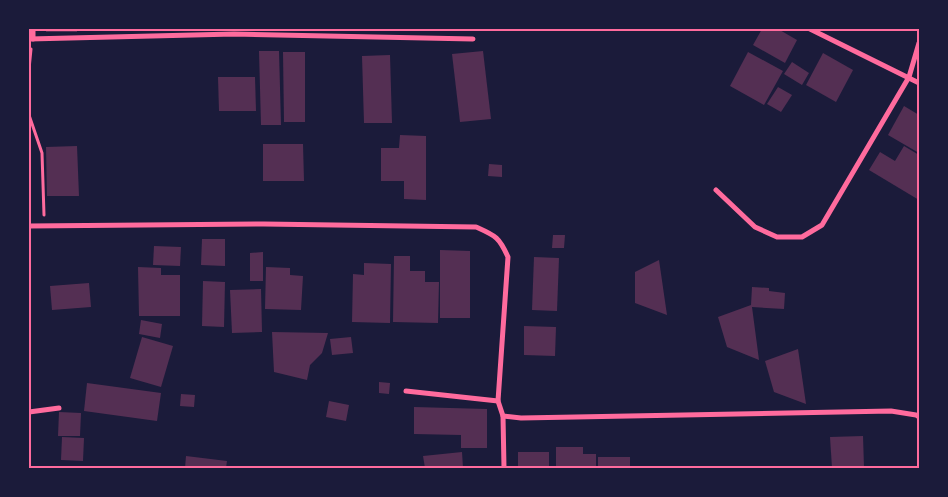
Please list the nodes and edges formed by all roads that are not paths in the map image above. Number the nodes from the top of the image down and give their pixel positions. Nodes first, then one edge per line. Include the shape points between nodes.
1 (33, 29) edge
2 (810, 29) edge
3 (31, 39) edge
4 (474, 39) dead end
5 (919, 43) edge
6 (908, 77) junction
7 (919, 83) edge
8 (716, 190) dead end
9 (29, 226) edge
10 (406, 391) dead end
11 (498, 401) junction
12 (59, 408) dead end
13 (29, 412) edge
14 (503, 416) junction
15 (919, 417) edge
16 (504, 468) edge

1 - 3 street
2 - 6 street
3 - 4 street via 234,34
5 - 6 street
6 - 7 street
6 - 8 street via 822,224 802,237 777,237 754,227
9 - 11 street via 264,224 476,227 501,241 508,257
10 - 11 street
11 - 14 street
12 - 13 street
14 - 15 street via 891,411
14 - 16 street

